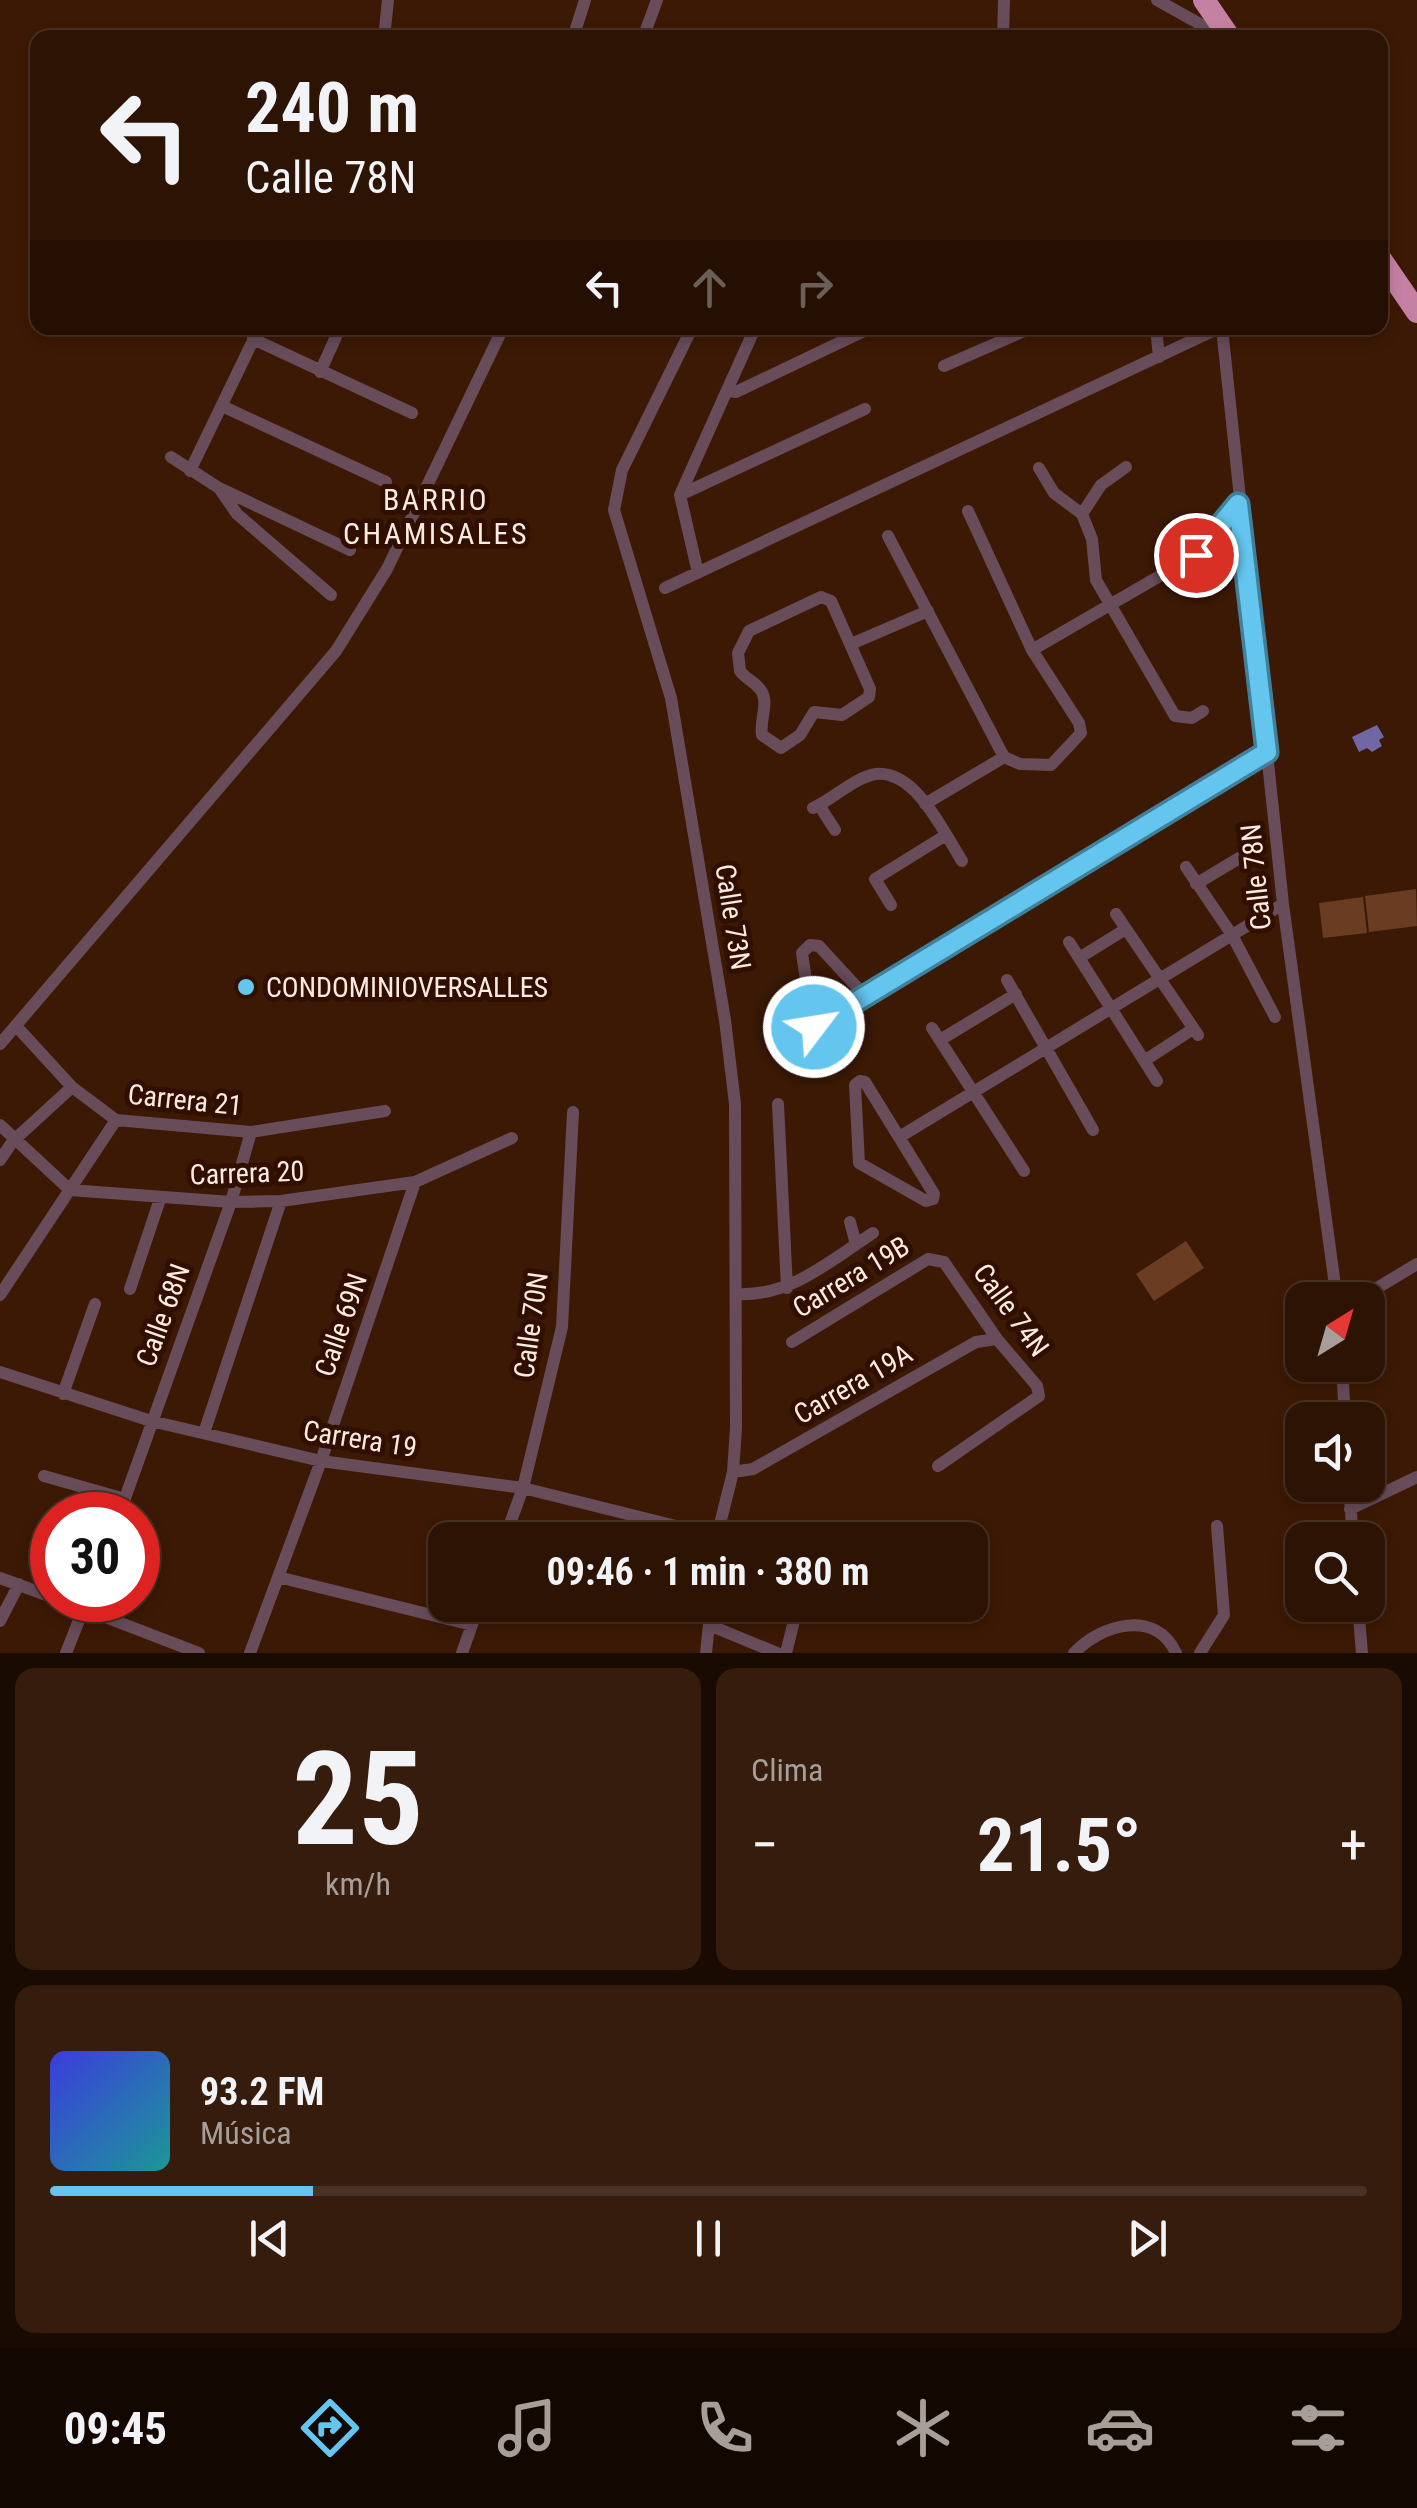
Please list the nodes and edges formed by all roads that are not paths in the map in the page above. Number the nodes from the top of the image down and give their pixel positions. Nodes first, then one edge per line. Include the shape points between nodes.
1 (388, 0) edge
2 (585, 0) edge
3 (657, 0) edge
4 (1004, 0) edge
5 (1157, 0) edge
6 (1207, 19) edge
7 (385, 30) edge
8 (576, 30) edge
9 (646, 30) edge
10 (1003, 30) edge
11 (1388, 270) edge
12 (1417, 312) edge
13 (256, 335) edge
14 (258, 335) edge
15 (337, 335) edge
16 (500, 335) edge
17 (689, 335) edge
18 (752, 335) edge
19 (856, 335) edge
20 (1014, 335) edge
21 (1157, 335) edge
22 (1206, 335) edge
23 (1222, 335) edge
24 (1159, 357) junction
25 (944, 366) dead end
26 (320, 372) junction
27 (727, 391) junction
28 (222, 406) junction
29 (865, 410) dead end
30 (412, 413) dead end
31 (172, 456) dead end
32 (1039, 468) dead end
33 (1126, 468) dead end
34 (190, 472) junction
35 (386, 482) dead end
36 (219, 488) junction
37 (680, 494) junction
38 (1238, 504) junction
39 (968, 511) dead end
40 (1082, 514) junction
41 (888, 536) dead end
42 (350, 550) dead end
43 (1245, 550) junction
44 (1196, 555) junction
45 (698, 572) junction
46 (665, 588) dead end
47 (331, 595) dead end
48 (1110, 606) junction
49 (928, 611) junction
50 (852, 644) junction
51 (1032, 650) junction
52 (1203, 711) dead end
53 (1267, 752) junction
54 (1004, 757) junction
55 (925, 804) junction
56 (835, 830) dead end
57 (946, 835) junction
58 (1241, 857) dead end
59 (962, 860) dead end
60 (1186, 866) dead end
61 (1196, 884) junction
62 (891, 904) dead end
63 (1284, 904) junction
64 (1116, 914) dead end
65 (1126, 930) junction
66 (1232, 935) junction
67 (1069, 942) dead end
68 (1079, 958) junction
69 (1008, 980) dead end
70 (1157, 981) junction
71 (1016, 994) junction
72 (865, 996) junction
73 (1111, 1008) junction
74 (1275, 1017) dead end
75 (16, 1027) junction
76 (0, 1044) edge
77 (1046, 1046) junction
78 (1144, 1061) junction
79 (1157, 1081) dead end
80 (72, 1087) junction
81 (974, 1092) junction
82 (778, 1104) dead end
83 (384, 1112) dead end
84 (573, 1112) dead end
85 (116, 1120) junction
86 (0, 1125) edge
87 (1093, 1130) dead end
88 (252, 1132) junction
89 (901, 1136) junction
90 (512, 1138) dead end
91 (14, 1141) junction
92 (0, 1160) edge
93 (1024, 1171) dead end
94 (415, 1182) junction
95 (70, 1190) junction
96 (160, 1199) junction
97 (281, 1201) junction
98 (231, 1202) junction
99 (850, 1222) dead end
100 (873, 1234) dead end
101 (856, 1244) junction
102 (936, 1257) joint
103 (1417, 1264) edge
104 (1335, 1282) edge
105 (1385, 1284) edge
106 (787, 1288) junction
107 (130, 1289) dead end
108 (737, 1294) junction
109 (0, 1295) edge
110 (95, 1304) dead end
111 (997, 1339) junction
112 (792, 1342) dead end
113 (0, 1372) edge
114 (63, 1394) junction
115 (151, 1421) junction
116 (204, 1433) junction
117 (321, 1461) junction
118 (938, 1466) dead end
119 (733, 1472) junction
120 (44, 1476) dead end
121 (1417, 1477) edge
122 (523, 1488) junction
123 (98, 1492) edge
124 (128, 1492) edge
125 (1350, 1502) edge
126 (1350, 1509) junction
127 (511, 1522) edge
128 (664, 1522) edge
129 (720, 1522) edge
130 (1351, 1522) edge
131 (1216, 1526) dead end
132 (278, 1577) junction
133 (0, 1578) edge
134 (19, 1584) junction
135 (30, 1588) edge
136 (0, 1621) edge
137 (78, 1622) edge
138 (127, 1622) edge
139 (473, 1622) edge
140 (709, 1622) edge
141 (794, 1622) edge
142 (1359, 1622) edge
143 (472, 1625) junction
144 (709, 1625) junction
145 (1360, 1652) edge
146 (66, 1653) edge
147 (199, 1653) edge
148 (250, 1653) edge
149 (462, 1653) edge
150 (706, 1653) edge
151 (777, 1653) edge
152 (786, 1653) edge
153 (1074, 1653) edge
154 (1176, 1653) edge
155 (1200, 1653) edge

1 - 7 street
2 - 8 street
3 - 9 street
4 - 10 street
5 - 6 street
11 - 12 highway
13 - 28 street
14 - 26 street
15 - 26 street
16 - 75 street via 386,569 336,651
17 - 108 street, Calle 73N via 622,470 614,510 671,698 725,1020 734,1104
18 - 27 street
19 - 27 street
20 - 25 street
21 - 24 street
22 - 24 street
23 - 38 street, Calle 78N
24 - 45 street
26 - 30 street
27 - 37 street
28 - 34 street
28 - 35 street
29 - 37 street
31 - 34 street
32 - 40 street via 1054,493
33 - 40 street via 1101,485
34 - 36 street
36 - 42 street
36 - 47 street via 237,514
37 - 45 street
38 - 43 street, Calle 78N
38 - 44 street
39 - 51 street
40 - 48 street via 1096,580
41 - 49 street
43 - 44 street
43 - 53 street, Calle 78N
44 - 48 street
45 - 46 street
48 - 51 street
48 - 52 street via 1175,716
49 - 50 street
49 - 54 street
50 - 50 street via 869,697 842,715 814,712 792,744 771,745 762,736 766,704 760,688 740,671 741,640 821,597 831,600
51 - 54 street via 1080,734 1051,765
53 - 63 street, Calle 78N
53 - 72 street
54 - 55 street
55 - 56 street via 905,783 873,774 816,806
55 - 57 street
57 - 59 street
57 - 62 street via 875,879
58 - 61 street
60 - 61 street
61 - 66 street
63 - 66 street
63 - 104 street, Calle 78N
64 - 65 street
65 - 68 street
65 - 70 street
66 - 70 street
66 - 74 street
67 - 68 street
68 - 73 street
69 - 71 street
70 - 73 street
70 - 78 street via 1196,1032
71 - 77 street
71 - 81 street via 936,1034
72 - 72 street via 814,1027 802,952 819,946
73 - 77 street
73 - 78 street
75 - 76 street
75 - 80 street, Carrera 21
77 - 81 street
77 - 87 street
78 - 79 street
80 - 85 street, Carrera 21
80 - 91 street
81 - 89 street
81 - 93 street
82 - 106 street
83 - 88 street, Carrera 21
84 - 122 street, Calle 70N via 562,1327
85 - 88 street, Carrera 21
85 - 95 street
86 - 91 street
88 - 98 street, Calle 68N
89 - 89 street via 934,1194 932,1199 859,1163 855,1085 865,1082
90 - 94 street, Carrera 20
91 - 92 street
91 - 95 street
94 - 97 street, Carrera 20
94 - 117 street, Calle 69N
95 - 96 street, Carrera 20
95 - 109 street
96 - 98 street, Carrera 20
96 - 107 street
97 - 98 street, Carrera 20
97 - 116 street
98 - 115 street, Calle 68N
99 - 101 street
100 - 101 street
101 - 106 street
102 - 111 street, Calle 74N
102 - 112 street, Carrera 19B
103 - 105 street
106 - 108 street
108 - 119 street, Calle 73N
110 - 114 street
111 - 118 street, Calle 74N via 1039,1396
111 - 119 street, Carrera 19A via 976,1342 753,1469
113 - 114 street, Carrera 19
114 - 115 street, Carrera 19
115 - 116 street, Carrera 19
115 - 124 street, Calle 68N
116 - 117 street, Carrera 19
117 - 122 street, Carrera 19
117 - 132 street, Calle 69N
119 - 129 street, Calle 73N
120 - 123 street
121 - 126 street
122 - 127 street, Calle 70N
122 - 128 street, Carrera 19
125 - 126 street
126 - 130 street
131 - 155 street via 1224,1615
132 - 143 street
132 - 148 street, Calle 69N
133 - 134 street
134 - 135 street
134 - 136 street
137 - 146 street
138 - 147 street
139 - 143 street
140 - 144 street
141 - 152 street
142 - 145 street
143 - 149 street
144 - 150 street
144 - 151 street
153 - 154 street via 1090,1636 1149,1625 1169,1638

